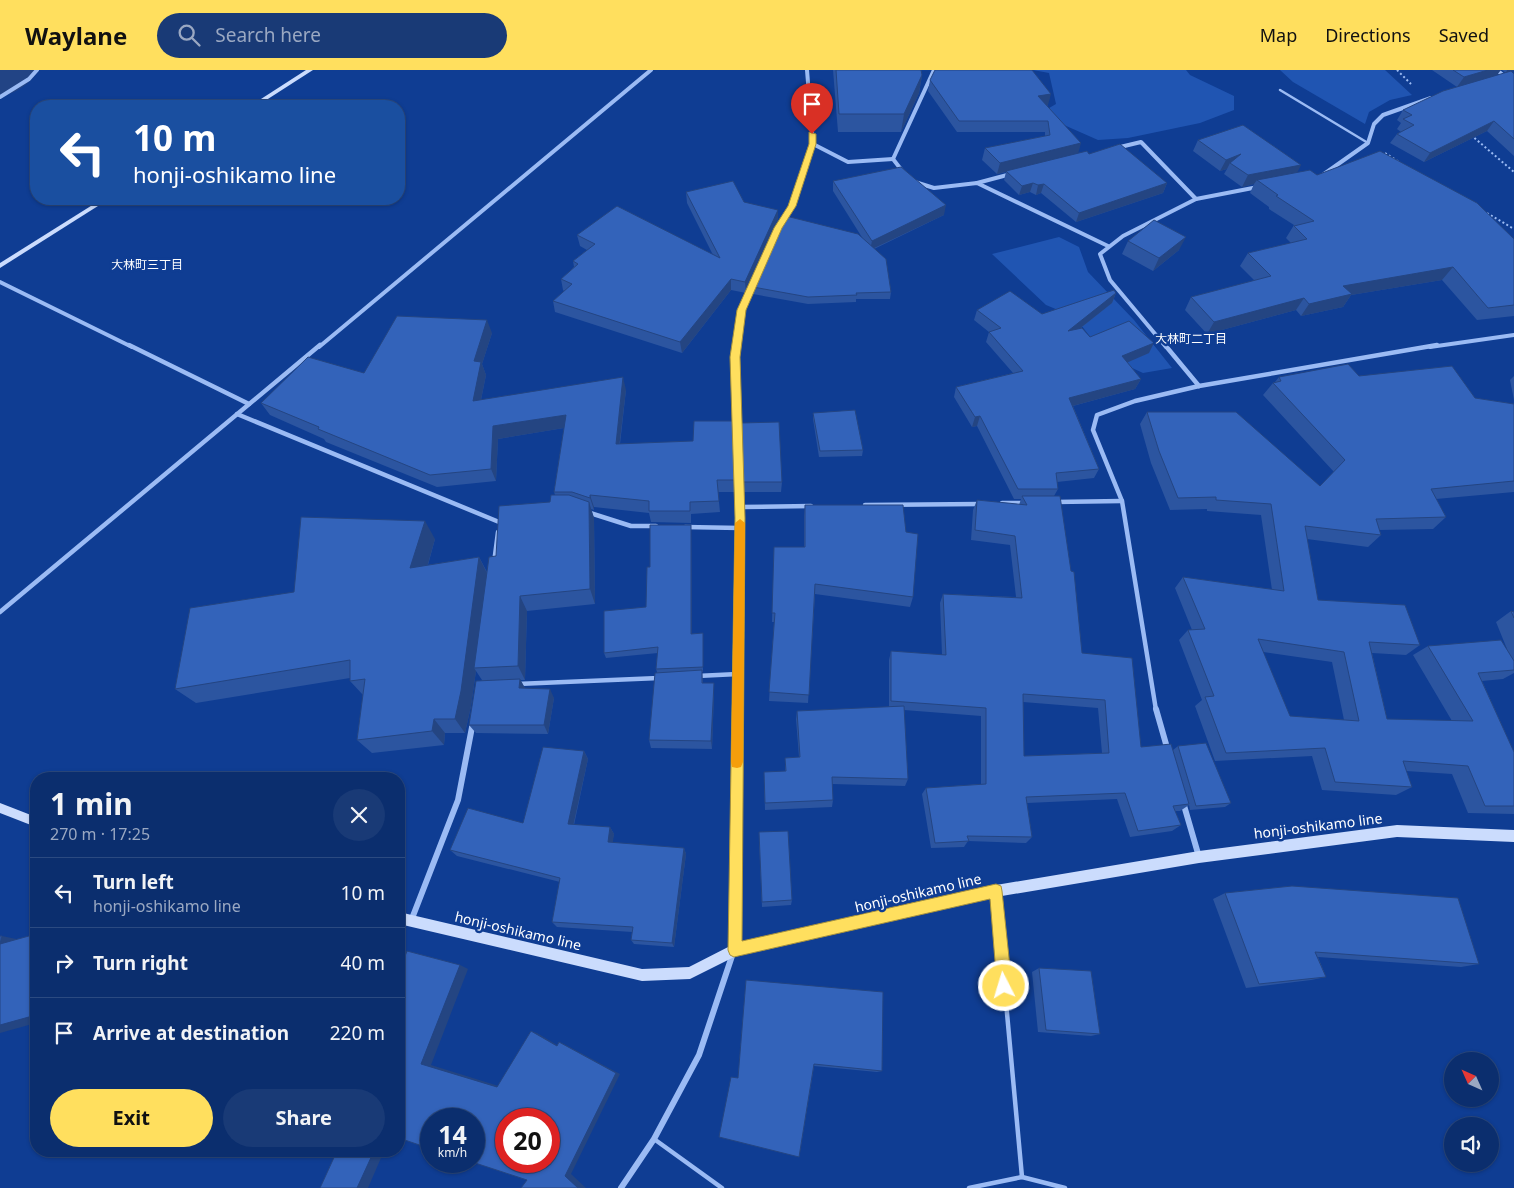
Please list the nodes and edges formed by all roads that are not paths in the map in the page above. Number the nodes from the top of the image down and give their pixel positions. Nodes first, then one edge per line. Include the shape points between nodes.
1 (37, 70) edge
2 (310, 70) edge
3 (651, 70) edge
4 (807, 70) edge
5 (934, 70) edge
6 (1497, 70) edge
7 (1509, 75) edge
8 (1503, 76) junction
9 (1494, 79) edge
10 (1514, 85) edge
11 (1280, 90) dead end
12 (1437, 96) edge
13 (0, 97) edge
14 (262, 100) edge
15 (1368, 143) junction
16 (813, 144) junction
17 (1112, 149) edge
18 (893, 159) junction
19 (1016, 173) edge
20 (904, 174) edge
21 (1323, 175) edge
22 (909, 181) edge
23 (977, 182) junction
24 (1264, 186) edge
25 (1196, 199) junction
26 (97, 205) edge
27 (1108, 246) junction
28 (0, 266) edge
29 (0, 282) edge
30 (1514, 335) edge
31 (1199, 386) junction
32 (249, 404) junction
33 (238, 414) junction
34 (1122, 501) junction
35 (1053, 502) edge
36 (995, 503) edge
37 (1034, 503) edge
38 (985, 504) edge
39 (818, 506) edge
40 (858, 506) edge
41 (740, 507) junction
42 (584, 511) edge
43 (503, 515) edge
44 (499, 522) junction
45 (661, 526) edge
46 (680, 527) edge
47 (740, 528) junction
48 (494, 570) edge
49 (0, 612) edge
50 (738, 674) junction
51 (688, 676) edge
52 (668, 677) edge
53 (509, 684) edge
54 (474, 714) edge
55 (1170, 757) edge
56 (1181, 794) edge
57 (0, 808) edge
58 (30, 820) edge
59 (1514, 836) edge
60 (1199, 857) junction
61 (996, 891) junction
62 (405, 920) edge
63 (734, 950) junction
64 (654, 1139) junction
65 (1022, 1177) junction
66 (621, 1188) edge
67 (722, 1188) edge
68 (969, 1188) edge
69 (1065, 1188) edge

1 - 13 street via 29,79
2 - 14 main road
3 - 32 street
4 - 16 street
5 - 18 street
6 - 8 street
7 - 8 street
8 - 9 street
8 - 10 street
11 - 15 lane
12 - 15 street via 1383,115 1374,124
15 - 21 street
16 - 18 street via 848,162
16 - 41 street via 792,206 778,228 742,310 735,357
17 - 25 street via 1141,142
18 - 20 street
19 - 23 street
22 - 23 street via 934,188
23 - 27 street
24 - 25 street
25 - 27 street
26 - 28 main road
27 - 31 street via 1100,254 1110,280
29 - 32 street
30 - 31 street
31 - 34 street via 1135,401 1097,415 1093,430
32 - 33 street
33 - 44 street
33 - 49 street
34 - 35 street
34 - 55 street via 1154,703
36 - 37 street
38 - 40 street
39 - 41 street
41 - 47 street
42 - 45 street via 631,526
43 - 44 street
44 - 48 street
46 - 47 street
47 - 50 street
50 - 51 street
50 - 63 street
52 - 53 street
54 - 62 street via 458,800
56 - 60 street
57 - 58 main road
59 - 60 main road, honji-oshikamo line via 1397,832
60 - 61 main road, honji-oshikamo line
61 - 63 main road, honji-oshikamo line
61 - 65 lane
62 - 63 main road, honji-oshikamo line via 642,975 690,973
63 - 64 street via 699,1055
64 - 66 street
64 - 67 lane
65 - 68 lane
65 - 69 lane

